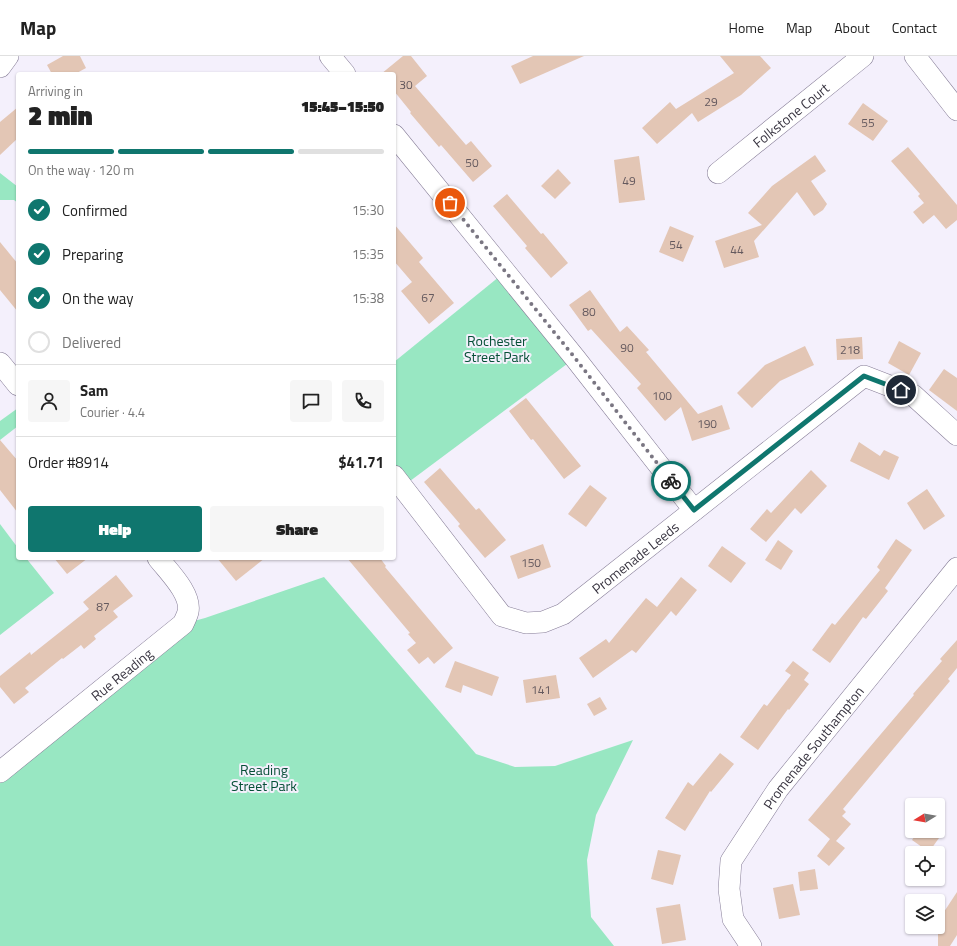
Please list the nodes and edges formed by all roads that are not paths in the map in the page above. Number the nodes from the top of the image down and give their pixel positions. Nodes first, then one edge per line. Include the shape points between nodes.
1 (8, 56) edge
2 (330, 56) edge
3 (863, 56) edge
4 (915, 56) edge
5 (0, 67) edge
6 (343, 72) edge
7 (957, 110) edge
8 (396, 137) edge
9 (718, 173) dead end
10 (0, 363) edge
11 (16, 383) edge
12 (957, 434) edge
13 (396, 479) edge
14 (694, 510) junction
15 (160, 560) edge
16 (957, 568) edge
17 (0, 772) edge
18 (751, 946) edge

1 - 5 street
2 - 6 street
3 - 9 street, Folkstone Court
4 - 7 street
8 - 14 street via 575,358
10 - 11 street
12 - 14 street, Promenade Leeds via 913,395 864,376
13 - 14 street, Promenade Leeds via 502,616 526,623 543,622 563,614
15 - 17 street, Rue Reading via 188,598 188,612 183,624
16 - 18 street, Promenade Southampton via 778,789 731,861 729,889 733,919

